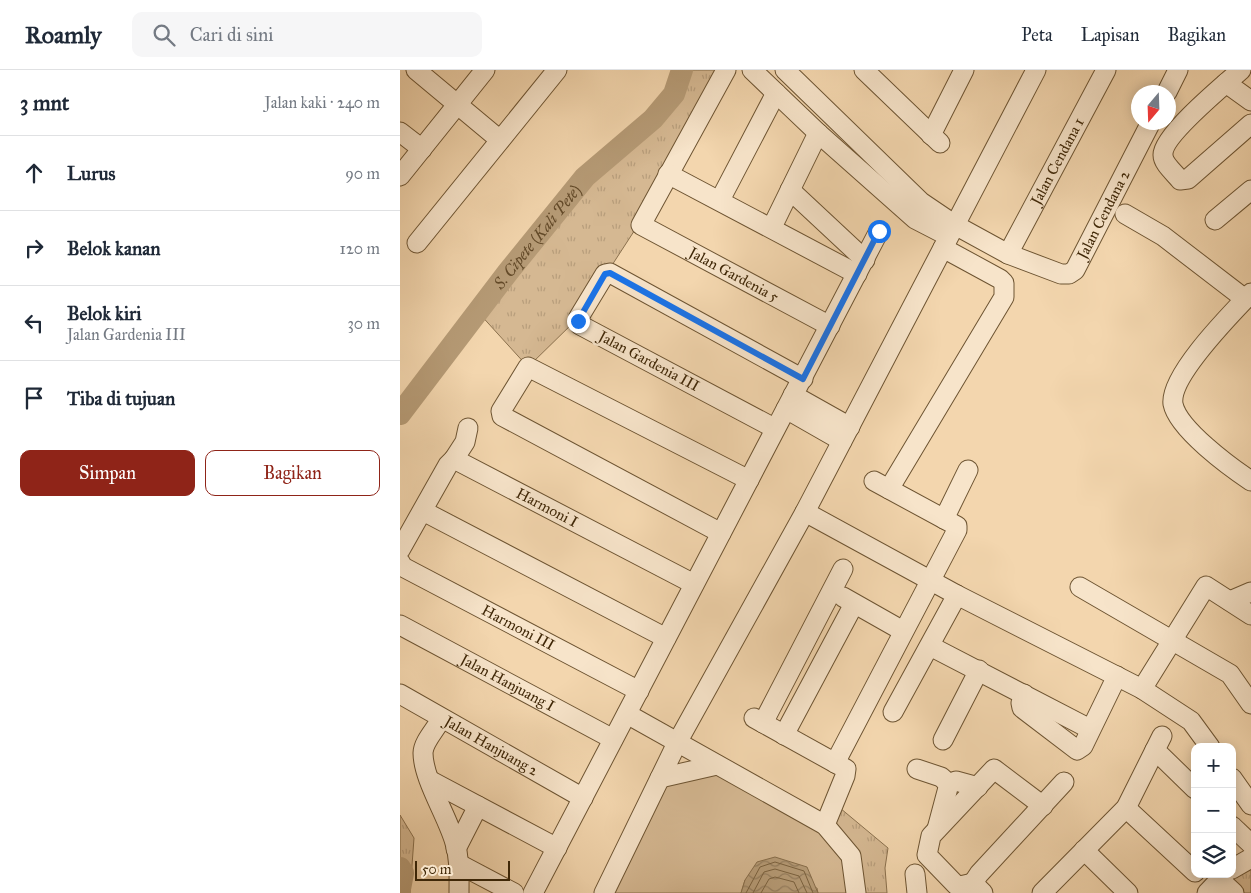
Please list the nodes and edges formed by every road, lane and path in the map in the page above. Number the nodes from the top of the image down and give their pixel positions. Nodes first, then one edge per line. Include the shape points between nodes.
1 (416, 70) edge
2 (486, 70) edge
3 (557, 70) edge
4 (726, 70) edge
5 (752, 70) edge
6 (785, 70) edge
7 (864, 70) edge
8 (964, 70) edge
9 (1035, 70) edge
10 (1106, 70) edge
11 (1178, 70) edge
12 (1241, 70) edge
13 (1226, 83) junction
14 (1170, 85) edge
15 (776, 93) junction
16 (1251, 101) edge
17 (459, 104) junction
18 (1251, 124) edge
19 (1147, 130) edge
20 (400, 132) edge
21 (818, 133) junction
22 (500, 140) junction
23 (422, 149) junction
24 (668, 174) junction
25 (400, 176) edge
26 (790, 190) junction
27 (1251, 190) edge
28 (720, 200) junction
29 (1125, 214) dead end
30 (1215, 220) dead end
31 (772, 227) junction
32 (879, 231) dead end
33 (949, 236) junction
34 (417, 243) dead end
35 (1008, 254) junction
36 (861, 267) junction
37 (1248, 296) edge
38 (830, 326) junction
39 (803, 379) junction
40 (790, 402) junction
41 (468, 428) dead end
42 (774, 428) junction
43 (846, 434) junction
44 (454, 459) junction
45 (968, 470) dead end
46 (749, 480) junction
47 (1251, 481) edge
48 (423, 511) junction
49 (805, 512) junction
50 (944, 519) junction
51 (721, 533) junction
52 (400, 550) edge
53 (400, 562) edge
54 (843, 569) dead end
55 (929, 580) junction
56 (694, 584) junction
57 (1080, 587) dead end
58 (832, 591) junction
59 (1251, 592) edge
60 (957, 595) junction
61 (1230, 601) junction
62 (854, 604) junction
63 (1251, 615) edge
64 (402, 626) edge
65 (903, 631) junction
66 (666, 638) junction
67 (1173, 640) junction
68 (930, 646) junction
69 (979, 670) junction
70 (1118, 676) junction
71 (1142, 689) junction
72 (639, 691) junction
73 (400, 694) edge
74 (1251, 704) edge
75 (893, 712) dead end
76 (625, 716) junction
77 (441, 720) junction
78 (784, 735) junction
79 (612, 739) junction
80 (943, 740) dead end
81 (1207, 743) edge
82 (677, 744) junction
83 (836, 763) junction
84 (717, 765) junction
85 (917, 769) dead end
86 (660, 778) junction
87 (431, 782) junction
88 (1064, 782) dead end
89 (949, 784) junction
90 (1236, 784) edge
91 (978, 787) junction
92 (1194, 788) edge
93 (583, 798) junction
94 (1251, 805) edge
95 (478, 806) junction
96 (1043, 806) junction
97 (1126, 808) junction
98 (825, 825) junction
99 (937, 830) junction
100 (1236, 830) edge
101 (1251, 844) edge
102 (557, 848) junction
103 (1084, 850) junction
104 (458, 856) junction
105 (1251, 858) edge
106 (1191, 868) edge
107 (915, 874) dead end
108 (1219, 881) edge
109 (978, 888) edge
110 (1044, 892) edge
111 (459, 893) edge
112 (514, 893) edge
113 (533, 893) edge
114 (604, 893) edge
115 (856, 893) edge
116 (916, 893) edge
117 (1128, 893) edge
118 (1234, 893) edge

1 - 17 street
2 - 17 street
3 - 22 street
4 - 24 street
5 - 15 street
6 - 33 street via 921,202
7 - 8 street via 936,139
9 - 33 street
10 - 35 street, Jalan Cendana 1
11 - 14 street
12 - 13 street
13 - 16 street
13 - 18 street via 1189,115 1163,150 1164,161 1180,180 1188,179
15 - 21 street
15 - 28 street
17 - 22 street
17 - 23 street
19 - 35 street, Jalan Cendana 2 via 1074,270 1061,274
20 - 23 street
21 - 26 street
21 - 33 street via 915,219
22 - 34 street
23 - 25 street
24 - 28 street
24 - 38 street, Jalan Gardenia 5 via 640,222 651,231
26 - 31 street
26 - 36 street
27 - 30 street
28 - 31 street
29 - 37 street
31 - 36 street
32 - 36 street
33 - 35 street, Jalan Cendana 2
33 - 43 street
33 - 50 street via 1004,283 1004,296 881,485
36 - 38 street
37 - 47 street via 1189,365 1174,393 1174,404 1183,424
38 - 39 street
39 - 40 street
39 - 42 street, Jalan Gardenia III via 610,273 605,274 579,317 580,325
40 - 42 street
40 - 43 street
41 - 44 street via 465,442
42 - 46 street
43 - 49 street
44 - 48 street
44 - 56 street, Harmoni I
45 - 50 street
46 - 51 street
46 - 51 street via 528,367 501,411 502,416
48 - 52 street
48 - 66 street
49 - 55 street
49 - 82 street
50 - 55 street via 957,526 957,530
51 - 56 street
53 - 72 street, Harmoni III via 404,567
54 - 58 street
55 - 60 street
55 - 65 street
56 - 66 street
57 - 67 street
58 - 62 street
58 - 78 street via 758,720
59 - 61 street
60 - 68 street
60 - 70 street
61 - 63 street
61 - 67 street via 1206,586
62 - 65 street
62 - 78 street
64 - 79 street, Jalan Hanjuang I
65 - 83 street
66 - 72 street
67 - 71 street
67 - 74 street via 1230,674
68 - 69 street
68 - 75 street
69 - 70 street via 1090,729
69 - 80 street
70 - 71 street
71 - 81 street via 1192,721
72 - 76 street
73 - 77 street, Jalan Hanjuang 2
76 - 79 street
76 - 82 street
77 - 87 street via 423,751
77 - 93 street, Jalan Hanjuang 2
78 - 83 street
79 - 93 street
82 - 84 street
82 - 86 street
83 - 98 street via 846,772
84 - 86 street
84 - 98 street
85 - 89 street via 941,777
86 - 114 street
87 - 95 street
87 - 104 street
88 - 96 street
89 - 91 street via 956,781
89 - 99 street
90 - 94 street
91 - 96 street via 991,771 997,770
91 - 99 street
92 - 97 street via 1158,743
93 - 102 street
95 - 102 street
95 - 104 street
96 - 109 street via 979,874
97 - 103 street
97 - 106 street
98 - 115 street via 851,856
99 - 109 street via 931,836 927,855 956,885
100 - 101 street
102 - 113 street
103 - 110 street
103 - 117 street
104 - 111 street
104 - 112 street
105 - 108 street
107 - 116 street
108 - 118 street

